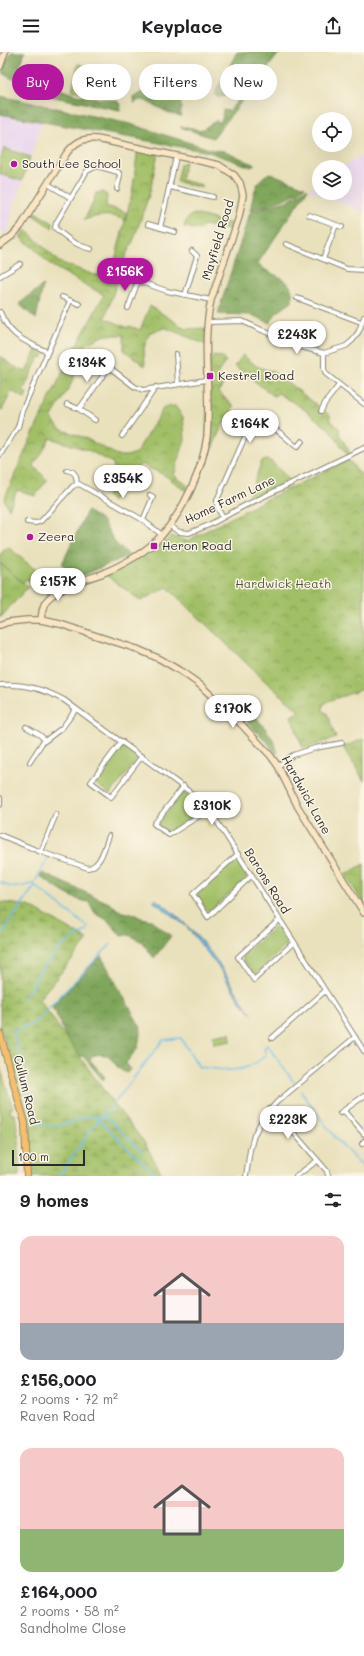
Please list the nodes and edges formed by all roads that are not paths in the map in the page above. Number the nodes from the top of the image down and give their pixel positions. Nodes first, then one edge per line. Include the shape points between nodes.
1 (5, 52) edge
2 (0, 67) edge
3 (176, 157) junction
4 (48, 184) junction
5 (170, 186) junction
6 (117, 189) dead end
7 (213, 197) dead end
8 (71, 198) junction
9 (309, 215) dead end
10 (148, 224) dead end
11 (336, 225) junction
12 (342, 227) dead end
13 (160, 228) junction
14 (175, 232) dead end
15 (286, 244) dead end
16 (0, 245) edge
17 (91, 249) dead end
18 (192, 251) dead end
19 (323, 260) junction
20 (20, 264) dead end
21 (364, 270) edge
22 (0, 276) edge
23 (185, 295) junction
24 (62, 297) dead end
25 (297, 298) dead end
26 (211, 300) junction
27 (70, 301) junction
28 (79, 304) dead end
29 (128, 308) dead end
30 (0, 312) edge
31 (364, 317) edge
32 (208, 322) junction
33 (361, 322) junction
34 (47, 352) junction
35 (324, 353) junction
36 (176, 354) dead end
37 (206, 380) junction
38 (178, 384) junction
39 (339, 385) junction
40 (156, 387) junction
41 (67, 404) dead end
42 (364, 404) edge
43 (79, 409) junction
44 (322, 411) dead end
45 (94, 420) dead end
46 (122, 436) dead end
47 (302, 441) dead end
48 (364, 448) edge
49 (0, 455) edge
50 (67, 470) dead end
51 (77, 484) junction
52 (150, 495) dead end
53 (222, 517) junction
54 (143, 520) junction
55 (27, 522) dead end
56 (170, 526) junction
57 (162, 535) junction
58 (41, 620) junction
59 (0, 625) edge
60 (0, 685) edge
61 (76, 709) junction
62 (26, 727) dead end
63 (45, 740) junction
64 (122, 741) junction
65 (342, 743) dead end
66 (142, 756) junction
67 (30, 762) dead end
68 (278, 766) junction
69 (184, 786) junction
70 (0, 798) edge
71 (0, 805) edge
72 (210, 809) junction
73 (56, 814) dead end
74 (148, 822) dead end
75 (154, 824) junction
76 (0, 835) edge
77 (109, 836) dead end
78 (41, 852) junction
79 (238, 854) junction
80 (252, 875) junction
81 (190, 890) dead end
82 (193, 894) junction
83 (363, 911) edge
84 (279, 920) junction
85 (294, 942) junction
86 (324, 991) junction
87 (0, 1034) edge
88 (355, 1037) junction
89 (272, 1038) dead end
90 (364, 1051) edge
91 (364, 1096) edge
92 (270, 1110) junction
93 (364, 1134) edge
94 (317, 1161) junction
95 (27, 1176) edge
96 (246, 1176) edge
97 (296, 1176) edge
98 (328, 1176) edge

1 - 2 street
3 - 4 street, Mayfield Road via 89,138 72,146
3 - 5 street
3 - 26 street, Mayfield Road via 219,165 240,183 243,195 239,217
4 - 8 street
4 - 16 street, Mayfield Road via 21,226
5 - 7 street
5 - 13 street
6 - 8 street via 120,175 118,172 98,166 87,171
8 - 17 street via 55,228 76,245
9 - 11 street
10 - 13 street
11 - 12 street
11 - 19 street
13 - 14 street
15 - 19 street
18 - 23 street via 197,256
19 - 21 street via 347,269
20 - 22 street
23 - 26 street
23 - 29 street via 138,281
24 - 27 street
25 - 33 street
26 - 32 street, Mayfield Road
27 - 28 street
27 - 34 street
30 - 34 street via 11,331
31 - 33 street
32 - 35 street via 242,321 297,346
32 - 37 street, Mayfield Road
33 - 35 street via 359,331 346,346
34 - 49 street via 22,411 18,427
35 - 39 street via 326,374
36 - 38 street
37 - 38 street
37 - 56 street, Mayfield Road via 205,444 187,497
38 - 40 street
39 - 42 street
39 - 44 street
40 - 43 street via 142,390 109,367
40 - 46 street
41 - 43 street
43 - 45 street
47 - 53 street via 297,447 268,424 258,424 248,430 217,500
48 - 53 street, Home Farm Lane
50 - 51 street via 76,476
51 - 54 street
51 - 55 street via 70,488 41,521
52 - 54 street via 154,497
53 - 56 street, Home Farm Lane via 189,533 179,532
54 - 57 street
56 - 57 street, Home Farm Lane
57 - 58 street, Home Farm Lane via 124,563 52,595 43,606
58 - 59 street, Hardwick Lane via 8,622
58 - 68 street, Hardwick Lane via 137,649 182,672 241,724
60 - 61 street, Barons Road via 41,689
61 - 63 street via 62,728
61 - 64 street, Barons Road
62 - 63 street
63 - 67 street
64 - 66 street, Barons Road
64 - 66 street via 89,781 113,799
65 - 68 street via 293,754
66 - 69 street, Barons Road
68 - 83 street, Hardwick Lane via 298,807
69 - 72 street, Barons Road via 202,799
69 - 75 street
70 - 71 street
72 - 75 street via 170,837
72 - 79 street, Barons Road
73 - 78 street
74 - 75 street
76 - 78 street
77 - 78 street via 98,862 90,868
79 - 80 street, Barons Road
79 - 82 street
80 - 82 street via 209,919
80 - 84 street, Barons Road
81 - 82 street
84 - 85 street, Barons Road
84 - 85 street via 237,955 254,981
85 - 86 street, Barons Road
86 - 88 street, Barons Road
86 - 89 street via 278,1037
87 - 95 main road, Cullum Road via 24,1124
88 - 90 street, Barons Road
88 - 92 street
91 - 93 street via 342,1112
92 - 94 street via 294,1133
92 - 96 street via 254,1135
94 - 97 street
94 - 98 street via 327,1171

